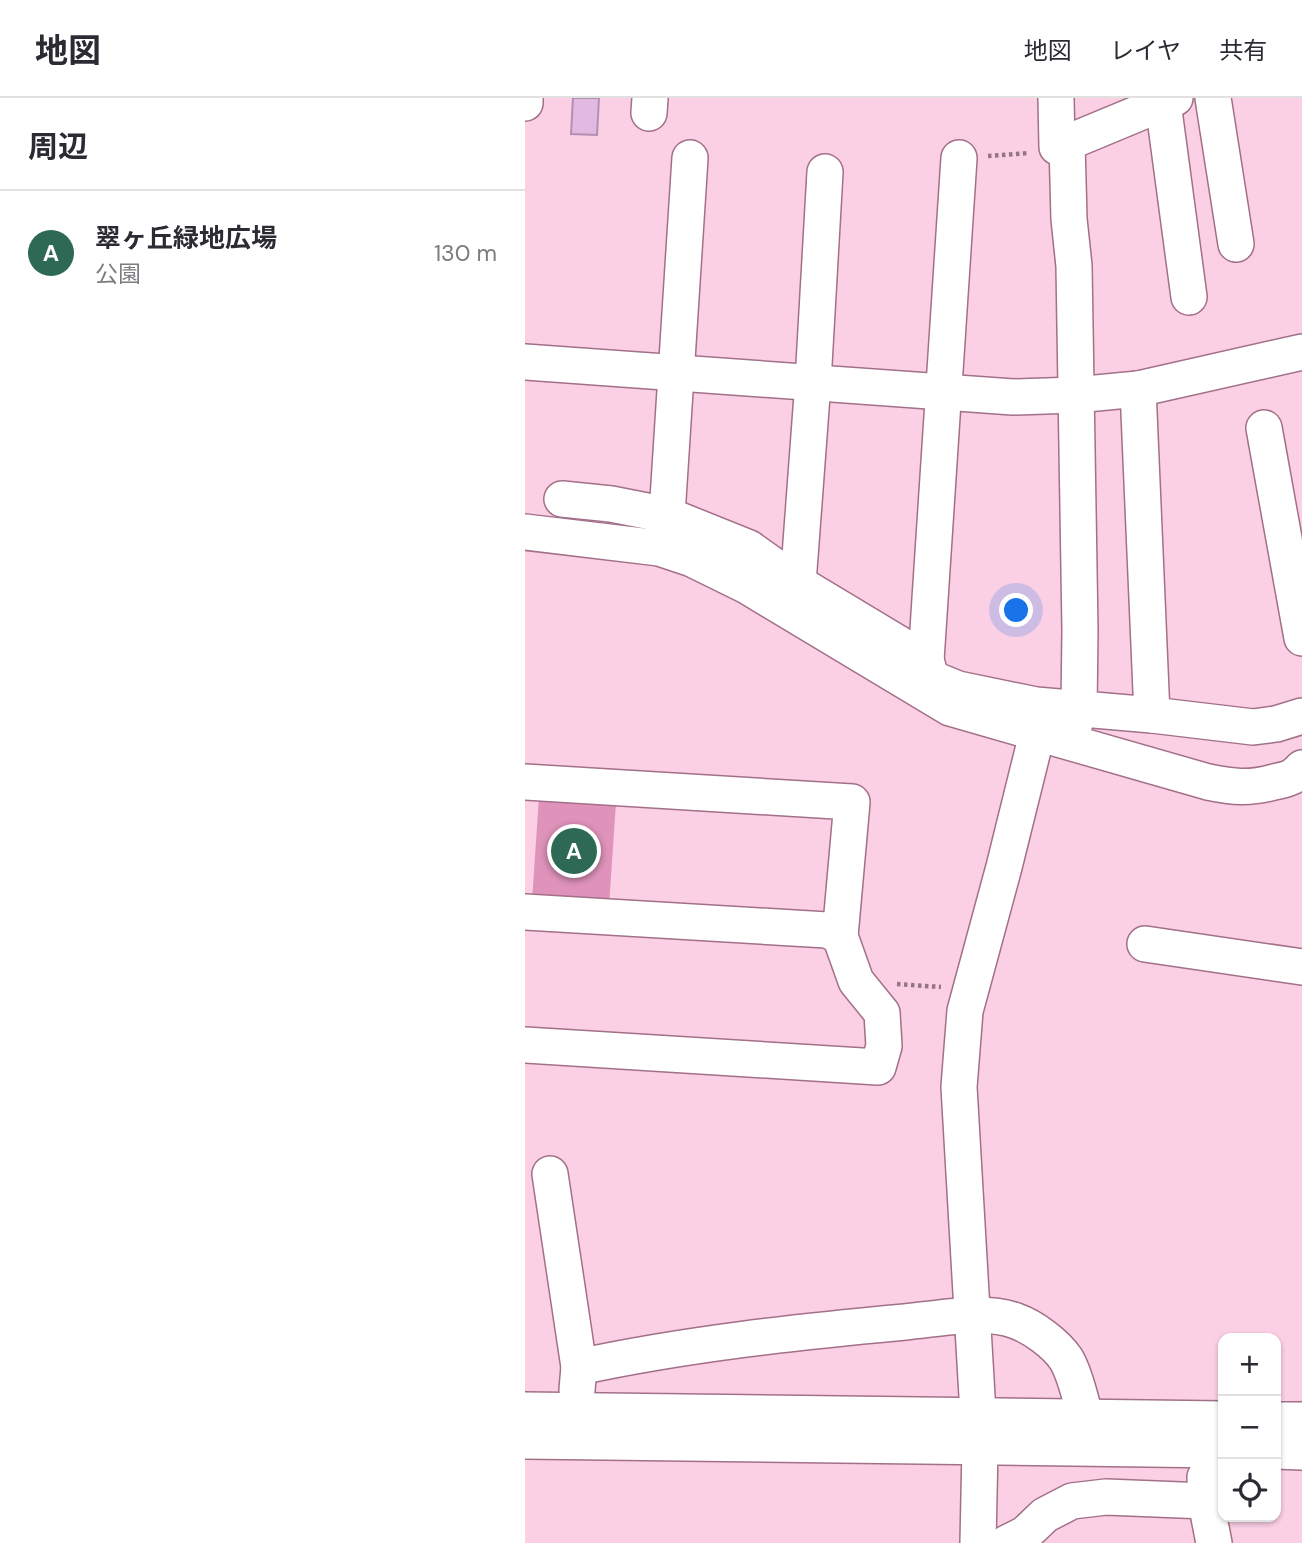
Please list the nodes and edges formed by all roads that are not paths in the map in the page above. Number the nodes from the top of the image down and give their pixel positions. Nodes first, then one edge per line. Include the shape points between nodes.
1 (525, 98) edge
2 (1056, 98) edge
3 (1213, 98) edge
4 (1169, 101) edge
5 (525, 103) edge
6 (1062, 145) junction
7 (690, 158) dead end
8 (959, 158) road end
9 (825, 172) dead end
10 (1236, 244) dead end
11 (1189, 297) dead end
12 (1302, 352) edge
13 (525, 362) edge
14 (675, 372) junction
15 (813, 383) junction
16 (1137, 389) junction
17 (944, 392) junction
18 (1076, 395) junction
19 (1264, 428) dead end
20 (562, 499) dead end
21 (663, 531) junction
22 (525, 532) edge
23 (798, 583) junction
24 (1302, 638) edge
25 (921, 674) junction
26 (1079, 709) junction
27 (1152, 715) junction
28 (1302, 716) edge
29 (1053, 738) junction
30 (1299, 781) edge
31 (525, 782) edge
32 (525, 912) edge
33 (841, 936) junction
34 (1145, 944) dead end
35 (1302, 967) edge
36 (525, 1045) edge
37 (550, 1174) dead end
38 (973, 1316) junction
39 (579, 1367) junction
40 (1082, 1404) dead end
41 (525, 1410) edge
42 (576, 1411) junction
43 (1218, 1419) edge
44 (1281, 1420) edge
45 (1302, 1420) edge
46 (979, 1431) junction
47 (525, 1441) edge
48 (1214, 1450) edge
49 (1281, 1451) edge
50 (1302, 1452) edge
51 (1206, 1501) junction
52 (989, 1543) edge
53 (1214, 1543) edge

1 - 5 street
2 - 6 street
3 - 10 street
4 - 6 street
4 - 11 street
6 - 18 street via 1074,266
7 - 14 street
8 - 17 street
9 - 15 street
12 - 16 street
13 - 14 street
14 - 15 street
14 - 21 street
15 - 17 street
15 - 23 street
16 - 18 street
16 - 27 street
17 - 18 street
17 - 25 street
18 - 26 street
19 - 24 street
20 - 21 street via 611,504
21 - 22 street
21 - 23 street via 748,548
21 - 25 street via 692,559
23 - 25 street
25 - 26 street via 958,689
25 - 29 street via 950,708
26 - 27 street
26 - 29 street
27 - 28 street via 1253,727
29 - 30 street via 1232,787
29 - 38 street via 1005,867 965,1011 959,1087
31 - 33 street via 852,802
32 - 33 street via 827,930
33 - 36 street via 856,981 882,1013 884,1046 878,1067
34 - 35 street
37 - 39 street
38 - 39 street via 714,1343
38 - 40 street via 1018,1321 1045,1337 1066,1360
38 - 46 street
39 - 42 street
41 - 42 street
42 - 46 street
43 - 46 street
44 - 45 street
46 - 47 street
46 - 48 street
46 - 52 street
48 - 51 street
49 - 50 street
51 - 52 street via 1106,1497 1072,1501 1025,1534
51 - 53 street

